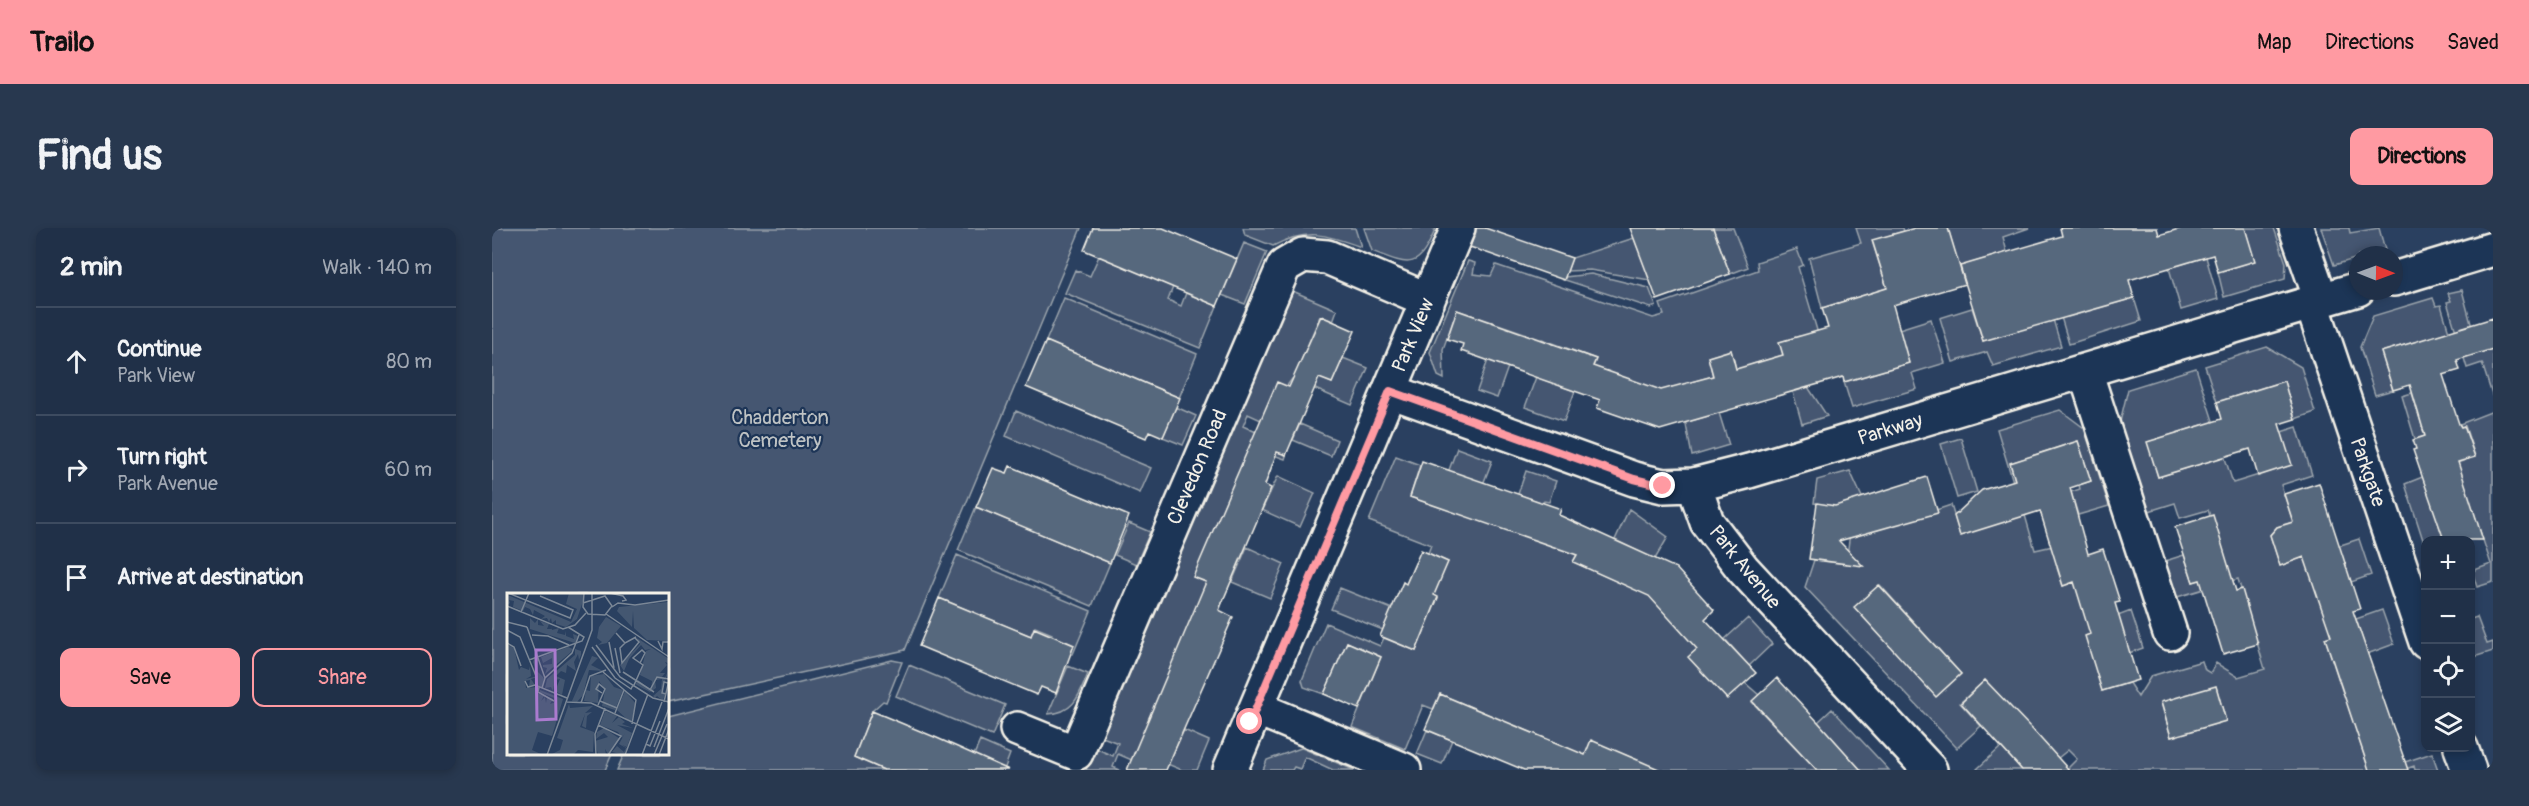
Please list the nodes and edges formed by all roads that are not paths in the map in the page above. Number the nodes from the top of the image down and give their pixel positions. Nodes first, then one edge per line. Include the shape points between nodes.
1 (1458, 228) edge
2 (2296, 228) edge
3 (2493, 249) edge
4 (2403, 276) edge
5 (2349, 292) edge
6 (1428, 300) junction
7 (2316, 301) junction
8 (2085, 370) junction
9 (1390, 391) junction
10 (1694, 485) junction
11 (2421, 627) edge
12 (2170, 633) dead end
13 (1256, 708) junction
14 (1017, 729) dead end
15 (2463, 752) edge
16 (1230, 770) edge
17 (1404, 770) edge
18 (1930, 770) edge
19 (2469, 770) edge

1 - 6 street, Park View
2 - 7 street, Parkgate via 2317,288
3 - 4 street
5 - 7 street, Parkway
6 - 9 street, Park View
6 - 14 street, Clevedon Road via 1327,257 1303,255 1284,266 1076,753
7 - 8 street, Parkway
7 - 11 street, Parkgate via 2316,316
8 - 10 street, Parkway
8 - 12 street
9 - 10 street via 1634,479 1663,486
9 - 13 street, Park View
10 - 18 street, Park Avenue via 1707,522 1743,570
13 - 16 street, Park View
13 - 17 street
15 - 19 street

